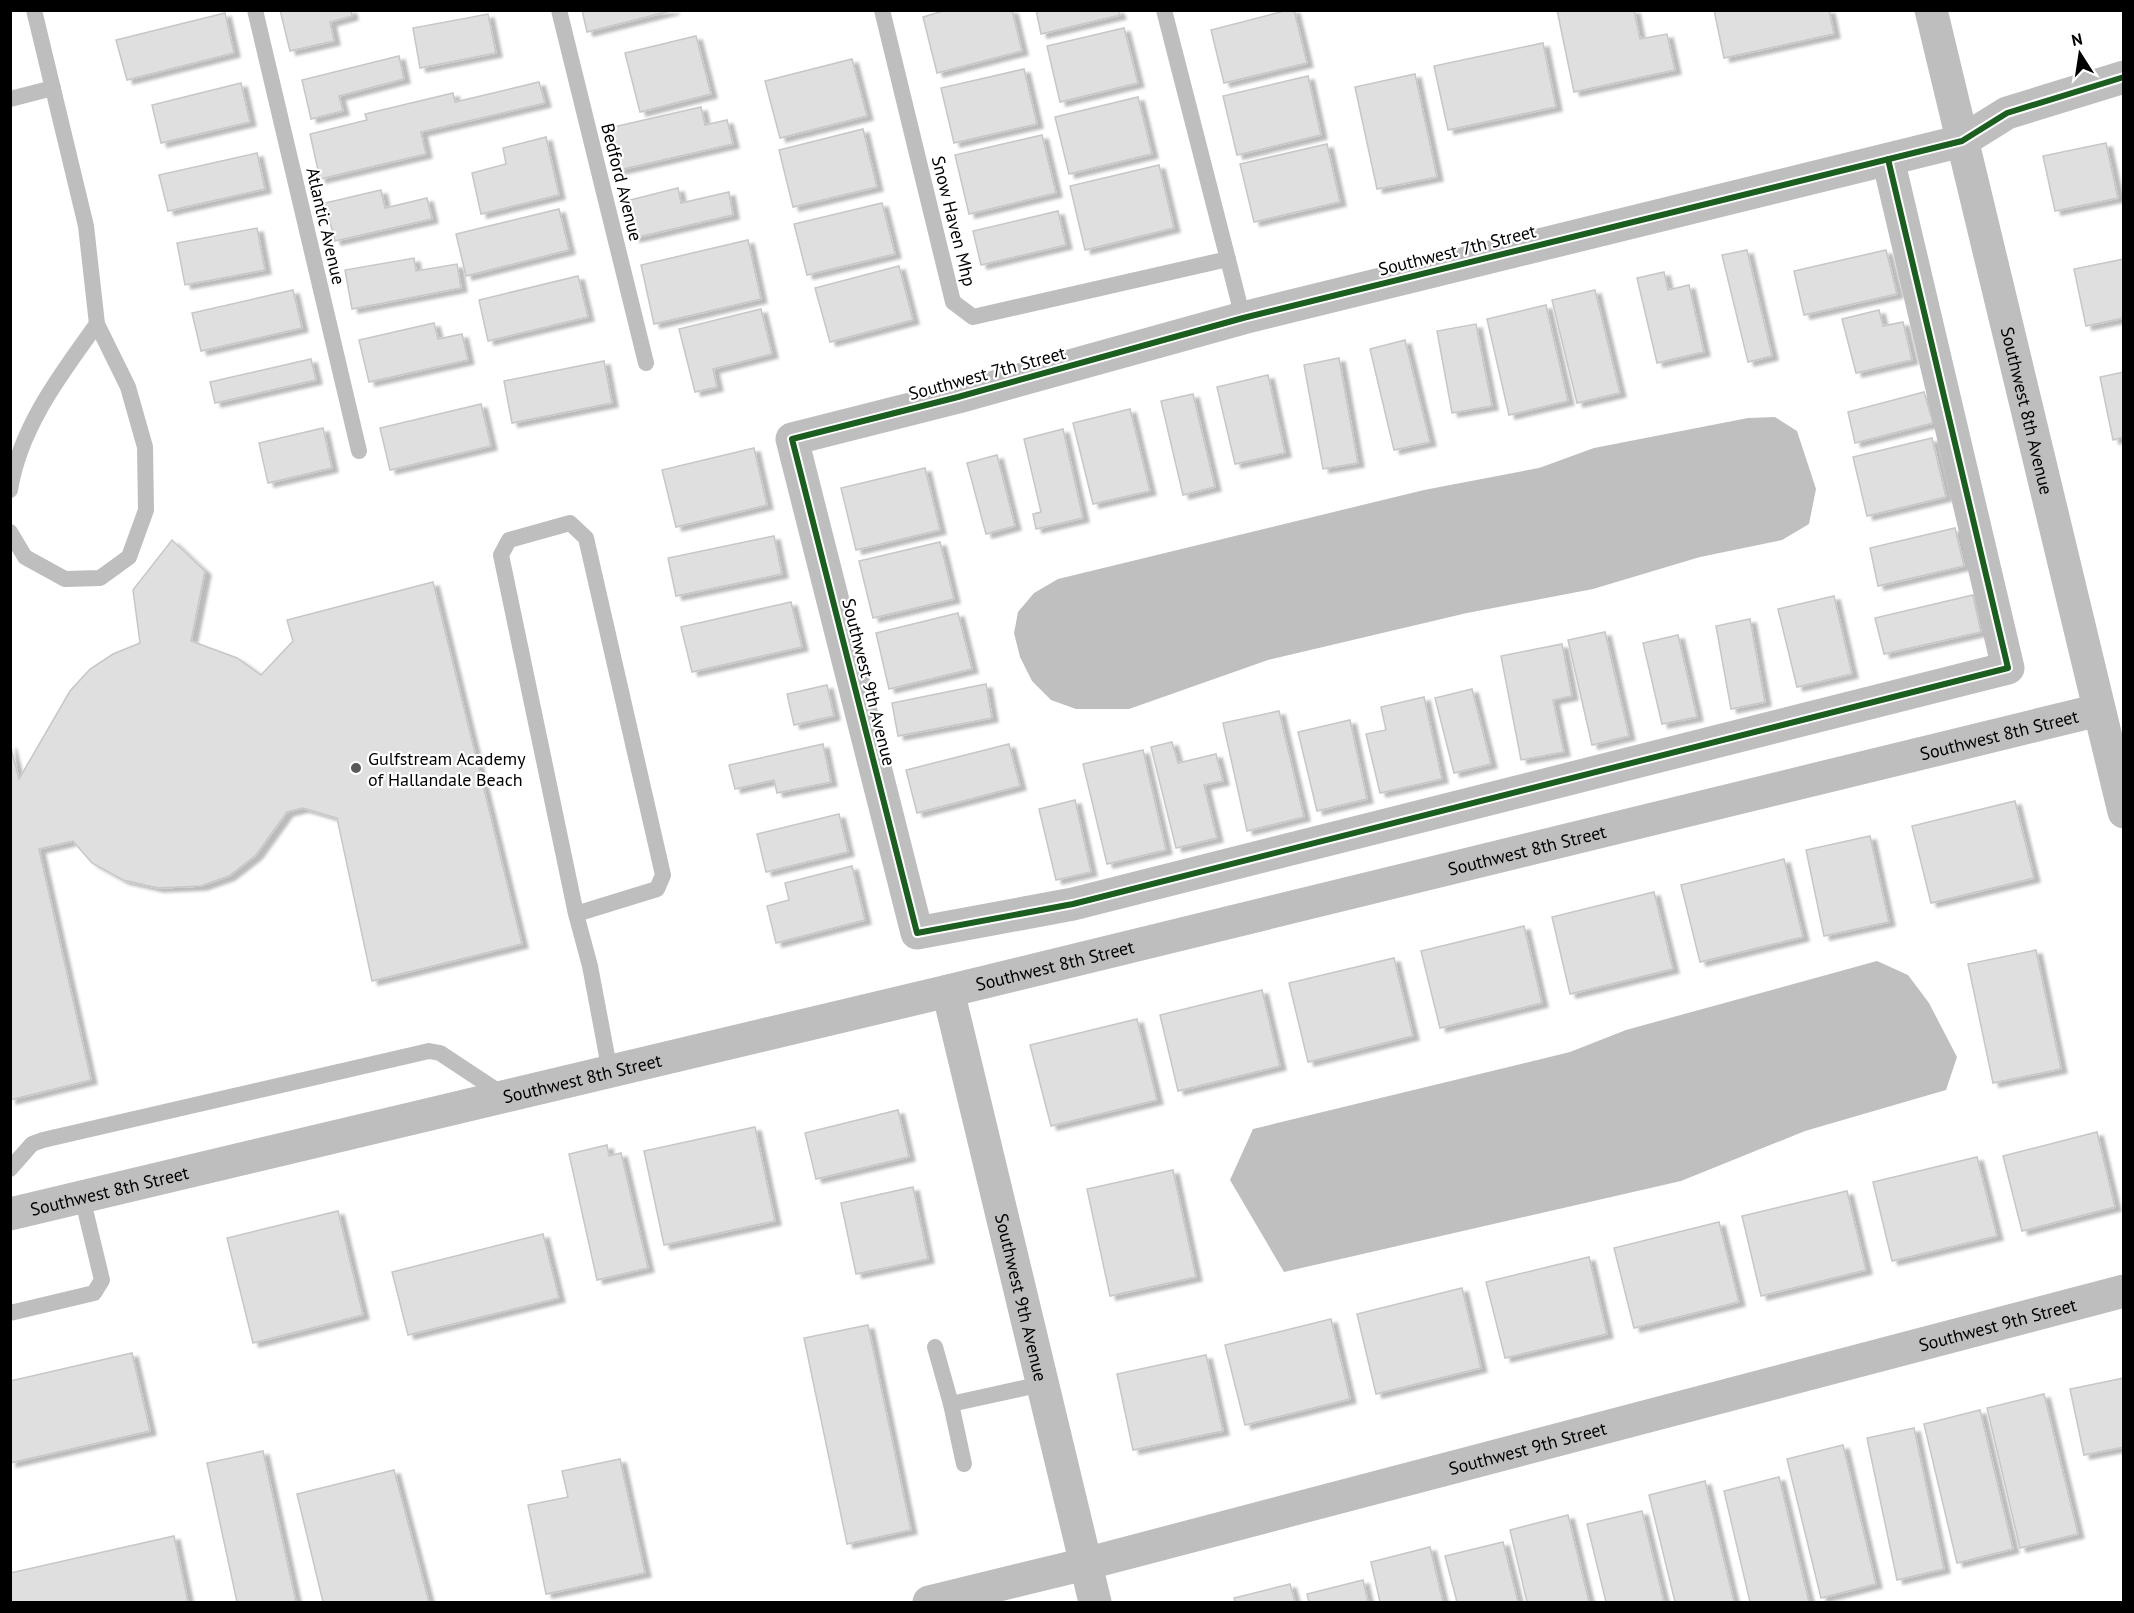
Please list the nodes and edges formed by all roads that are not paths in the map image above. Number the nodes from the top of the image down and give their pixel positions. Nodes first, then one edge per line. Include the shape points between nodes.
1 (34, 10) edge
2 (255, 10) edge
3 (560, 10) edge
4 (882, 10) edge
5 (1164, 10) edge
6 (1931, 10) edge
7 (2124, 77) edge
8 (53, 88) junction
9 (10, 99) edge
10 (1962, 141) junction
11 (1888, 159) junction
12 (1228, 259) junction
13 (1243, 318) junction
14 (97, 324) junction
15 (646, 363) dead end
16 (792, 439) joint
17 (359, 451) dead end
18 (10, 490) edge
19 (10, 532) edge
20 (2099, 710) junction
21 (2124, 812) edge
22 (576, 914) junction
23 (948, 992) junction
24 (610, 1072) junction
25 (506, 1097) junction
26 (10, 1169) edge
27 (82, 1197) junction
28 (10, 1214) edge
29 (2124, 1291) edge
30 (10, 1313) edge
31 (935, 1347) dead end
32 (1042, 1384) junction
33 (951, 1404) junction
34 (964, 1464) dead end
35 (1085, 1564) junction
36 (929, 1602) edge
37 (1095, 1602) edge

1 - 8 lane
2 - 17 lane, Atlantic Avenue
3 - 15 lane, Bedford Avenue
4 - 12 lane, Snow Haven Mhp via 953,302 973,318
5 - 12 lane
6 - 10 street, Southwest 8th Avenue
7 - 10 street, Southwest 7th Street via 2007,113
8 - 9 lane
8 - 14 lane via 87,226
10 - 11 street, Southwest 7th Street
10 - 20 street, Southwest 8th Avenue
11 - 13 street, Southwest 7th Street
11 - 16 street, Southwest 9th Avenue via 2008,668 1073,904 917,933
12 - 13 lane
13 - 16 street, Southwest 7th Street
14 - 18 lane via 48,392 14,470
14 - 19 lane via 128,387 145,447 146,510 129,557 100,578 64,579 25,557
20 - 21 street, Southwest 8th Avenue
20 - 23 street, Southwest 8th Street
22 - 22 lane via 501,555 509,540 570,524 586,538 663,875 657,889
22 - 24 lane
23 - 24 street, Southwest 8th Street
23 - 32 street, Southwest 9th Avenue
24 - 25 street, Southwest 8th Street
25 - 26 lane via 440,1053 429,1052 43,1140 32,1144
25 - 27 street, Southwest 8th Street
27 - 28 street, Southwest 8th Street
27 - 30 lane via 102,1280 94,1293
29 - 35 street, Southwest 9th Street
31 - 33 lane
32 - 33 lane
32 - 35 street, Southwest 9th Avenue
33 - 34 lane
35 - 36 street, Southwest 9th Street
35 - 37 street, Southwest 9th Avenue

